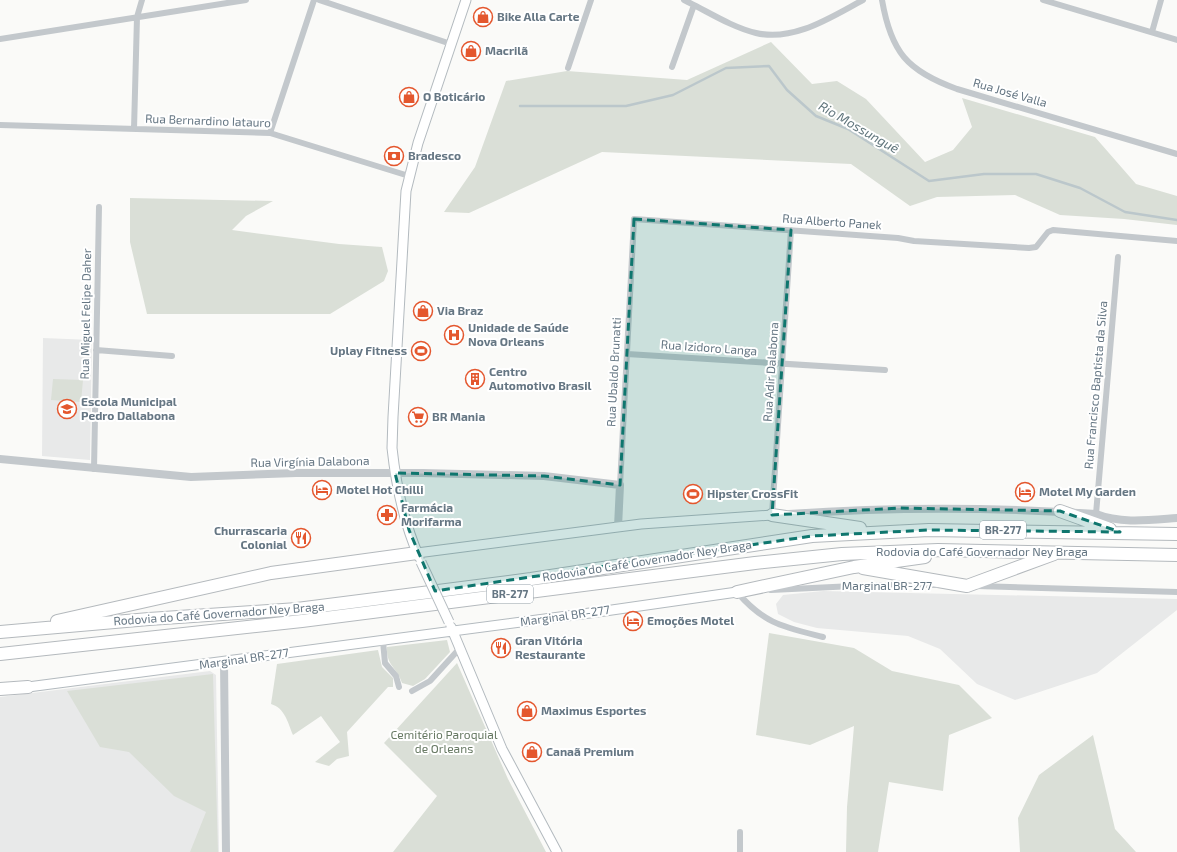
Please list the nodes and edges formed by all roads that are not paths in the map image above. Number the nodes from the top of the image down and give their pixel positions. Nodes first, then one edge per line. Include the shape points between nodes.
1 (142, 0) edge
2 (246, 0) edge
3 (314, 0) edge
4 (319, 0) edge
5 (466, 0) edge
6 (591, 0) edge
7 (684, 0) edge
8 (862, 0) edge
9 (882, 0) edge
10 (1043, 0) edge
11 (1161, 0) edge
12 (694, 5) junction
13 (137, 17) junction
14 (1152, 32) junction
15 (0, 39) edge
16 (1177, 40) edge
17 (451, 44) junction
18 (672, 67) dead end
19 (568, 68) dead end
20 (0, 126) edge
21 (134, 129) junction
22 (270, 133) junction
23 (1177, 154) edge
24 (409, 176) junction
25 (99, 207) dead end
26 (634, 219) joint
27 (791, 230) junction
28 (1177, 241) edge
29 (1118, 257) dead end
30 (96, 350) junction
31 (627, 354) junction
32 (172, 356) dead end
33 (782, 364) junction
34 (885, 370) dead end
35 (0, 459) edge
36 (94, 469) junction
37 (395, 473) junction
38 (620, 485) junction
39 (1060, 511) junction
40 (1096, 514) junction
41 (772, 515) junction
42 (1177, 518) edge
43 (618, 527) junction
44 (885, 531) junction
45 (1120, 532) junction
46 (1177, 534) edge
47 (1022, 550) junction
48 (1061, 551) junction
49 (1177, 555) edge
50 (419, 558) junction
51 (854, 567) junction
52 (967, 586) junction
53 (738, 592) junction
54 (1177, 592) edge
55 (453, 631) junction
56 (4, 632) edge
57 (823, 637) dead end
58 (383, 640) junction
59 (460, 648) junction
60 (0, 654) edge
61 (224, 661) junction
62 (28, 687) joint
63 (400, 687) dead end
64 (0, 689) edge
65 (412, 691) dead end
66 (740, 832) dead end
67 (226, 852) edge
68 (557, 852) edge
69 (740, 852) edge

1 - 13 street
2 - 13 street
3 - 22 street
4 - 17 street
5 - 17 main road
6 - 19 street
7 - 12 street
8 - 12 street via 818,24 783,34 746,30
9 - 23 street, Rua José Valla via 887,27 898,50 915,69 928,77 957,89
10 - 14 street
11 - 14 street
12 - 18 street
13 - 15 street
13 - 21 street
14 - 16 street
17 - 24 main road
20 - 21 street, Rua Bernardino Iatauro
21 - 22 street, Rua Bernardino Iatauro
22 - 24 street, Rua Bernardino Iatauro
24 - 37 main road via 393,417 392,448
25 - 30 street, Rua Miguel Felipe Daher
26 - 27 street, Rua Alberto Panek
26 - 31 street, Rua Ubaldo Brunatti
27 - 28 street, Rua Alberto Panek via 1029,248 1036,247 1048,232 1053,230
27 - 33 street, Rua Adir Dalabona
29 - 40 street, Rua Francisco Baptista da Silva
30 - 32 street
30 - 36 street, Rua Miguel Felipe Daher
31 - 33 street, Rua Izidoro Langa
31 - 38 street, Rua Ubaldo Brunatti
33 - 34 street, Rua Izidoro Langa
33 - 41 street, Rua Adir Dalabona
35 - 36 street, Rua Virgínia Dalabona
36 - 37 street, Rua Virgínia Dalabona via 198,478 304,473
37 - 38 street, Rua Virgínia Dalabona via 544,476
37 - 50 main road via 403,510
38 - 43 street, Rua Ubaldo Brunatti
39 - 40 street
39 - 41 street via 900,508
39 - 45 highway
40 - 42 street via 1124,520
41 - 43 main road via 691,519
41 - 44 highway
43 - 50 main road
44 - 45 highway, Rodovia do Café Governador Ney Braga / BR-277
44 - 56 highway, Rodovia do Café Governador Ney Braga / BR-277 via 787,539 596,569 297,609
45 - 46 highway, Rodovia do Café Governador Ney Braga / BR-277
47 - 48 highway, Rodovia do Café Governador Ney Braga / BR-277
47 - 51 highway via 913,558
47 - 60 highway, Rodovia do Café Governador Ney Braga / BR-277 via 894,550 802,558 302,621
48 - 49 highway, Rodovia do Café Governador Ney Braga / BR-277
48 - 52 highway
50 - 55 main road, bridge
50 - 56 highway via 270,573
51 - 52 highway
51 - 53 highway
52 - 53 street, Marginal BR-277 via 874,585
52 - 54 street, Marginal BR-277
53 - 55 main road, Marginal BR-277
53 - 57 street via 748,605 767,620
55 - 58 main road, Marginal BR-277
55 - 59 main road
58 - 61 main road, Marginal BR-277
58 - 63 street via 385,663 396,676
59 - 65 street via 430,680
59 - 68 main road via 504,753
61 - 62 main road, Marginal BR-277
61 - 67 street
62 - 64 highway
66 - 69 street

